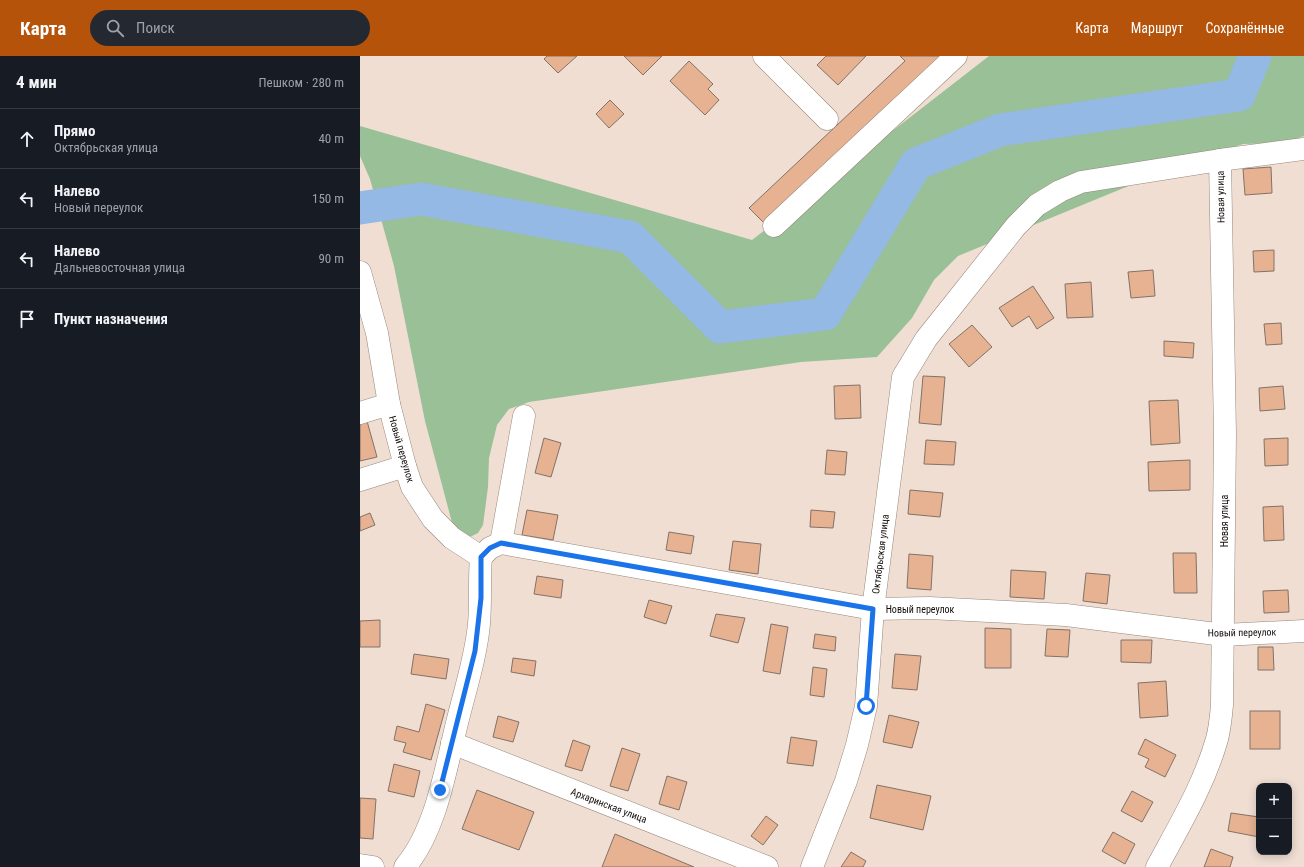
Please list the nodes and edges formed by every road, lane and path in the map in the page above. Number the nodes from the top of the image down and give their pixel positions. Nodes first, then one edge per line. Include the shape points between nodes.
1 (764, 56) edge
2 (956, 56) edge
3 (827, 119) dead end
4 (1304, 149) edge
5 (1220, 160) junction
6 (774, 226) dead end
7 (360, 272) edge
8 (389, 404) junction
9 (360, 413) edge
10 (524, 416) dead end
11 (405, 466) junction
12 (360, 480) edge
13 (501, 543) junction
14 (481, 557) junction
15 (873, 609) junction
16 (1304, 631) edge
17 (1224, 635) junction
18 (452, 743) junction
19 (360, 864) edge
20 (373, 867) edge
21 (405, 867) edge
22 (767, 867) edge
23 (812, 867) edge
24 (1157, 867) edge

1 - 3 street
2 - 6 street
4 - 5 street
5 - 15 street, Октябрьская улица via 1081,182 1060,191 1037,205 1016,226 935,327 903,377
5 - 17 street, Новая улица via 1225,434
7 - 8 street, Новый переулок via 377,333
8 - 9 street
8 - 11 street, Новый переулок
10 - 13 street
11 - 12 street
11 - 14 street, Новый переулок via 412,487 433,519 452,538
13 - 14 street via 490,548
13 - 15 street, Новый переулок
14 - 18 street via 481,598 475,651
15 - 17 street, Новый переулок via 929,608 1066,615
15 - 23 street, Октябрьская улица via 866,706 857,745 846,781
16 - 17 street, Новый переулок
17 - 24 street, Новая улица via 1222,705 1218,737 1194,798
18 - 21 street via 426,832 419,848
18 - 22 street, Архаринская улица
19 - 20 street

